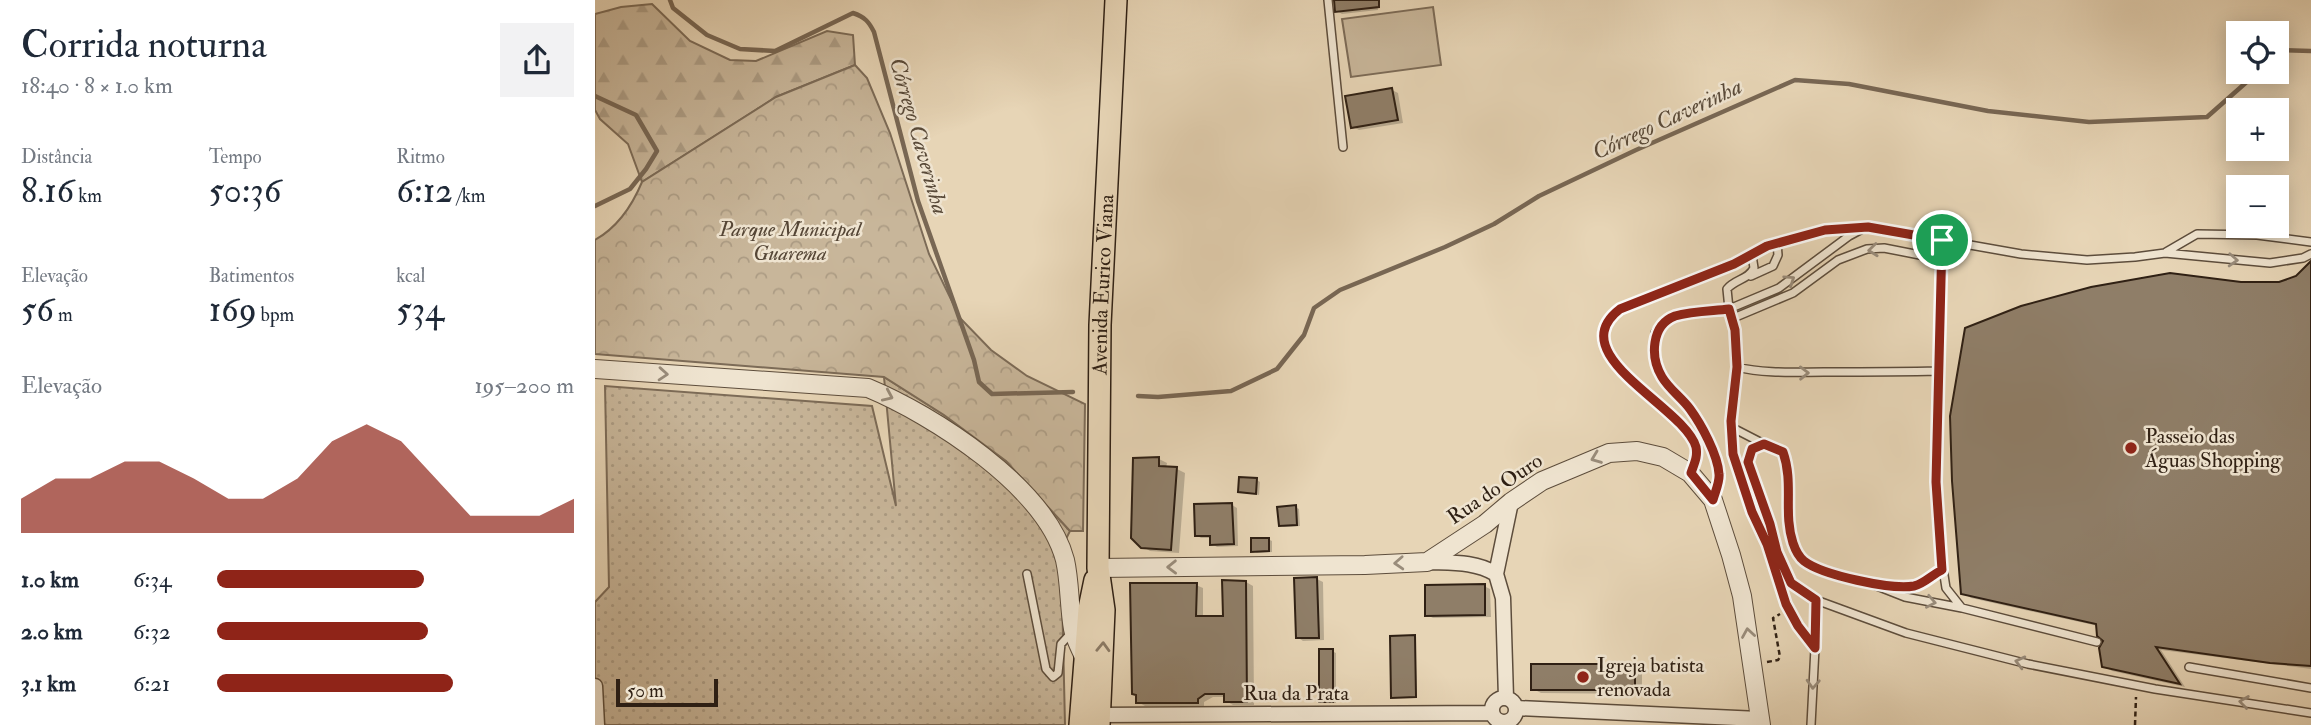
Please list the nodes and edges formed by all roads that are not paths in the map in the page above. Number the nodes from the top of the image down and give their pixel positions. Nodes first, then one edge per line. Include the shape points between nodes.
1 (1116, 0) edge
2 (1328, 0) edge
3 (1343, 147) dead end
4 (1868, 227) junction
5 (1942, 240) junction
6 (2311, 242) edge
7 (1777, 243) junction
8 (2165, 253) junction
9 (2311, 254) edge
10 (1752, 255) junction
11 (1940, 259) junction
12 (1750, 276) junction
13 (1729, 309) junction
14 (1731, 320) junction
15 (1737, 367) junction
16 (595, 369) edge
17 (1938, 371) junction
18 (1731, 427) junction
19 (1764, 444) junction
20 (1691, 473) junction
21 (1713, 500) junction
22 (1511, 502) junction
23 (1427, 562) junction
24 (1098, 568) junction
25 (1942, 570) junction
26 (1027, 574) dead end
27 (1496, 574) junction
28 (1791, 583) junction
29 (1872, 584) junction
30 (1780, 589) junction
31 (1816, 600) junction
32 (1962, 608) junction
33 (1073, 631) junction
34 (2097, 642) dead end
35 (1815, 648) junction
36 (1086, 662) junction
37 (2189, 667) dead end
38 (595, 686) edge
39 (2311, 688) edge
40 (1511, 703) junction
41 (1492, 713) junction
42 (2311, 713) edge
43 (1100, 720) edge
44 (1760, 722) edge
45 (1505, 724) edge
46 (597, 725) edge
47 (1080, 725) edge
48 (1811, 725) edge

1 - 24 main road, Avenida Eurico Viana via 1100,326
2 - 3 lane
4 - 5 lane
4 - 7 lane via 1825,230
13 -> 4 lane via 1779,288
5 - 8 lane via 2087,260
5 - 11 lane
6 - 8 lane via 2197,234
7 - 10 lane
7 - 12 lane via 1773,266
8 -> 9 lane via 2270,263
10 - 12 lane
10 - 20 lane via 1620,309 1604,327 1605,347 1625,374 1695,443 1697,456
11 -> 14 lane via 1867,249 1838,260 1787,297
11 - 17 lane
12 - 13 lane via 1727,289
13 - 14 lane
13 - 21 lane via 1674,317 1655,333 1661,376 1691,410 1710,443 1720,474
14 - 15 lane
15 -> 17 lane via 1792,373
15 - 18 lane
16 -> 33 street via 868,388 898,400 991,460 1052,529 1065,559
17 - 25 lane via 1936,482
18 - 19 lane
18 - 30 lane via 1733,454
19 - 28 lane via 1752,449 1748,462
19 - 29 lane via 1783,452 1786,461 1789,527 1797,552 1823,570
20 - 21 street, Rua do Ouro
20 -> 22 street, Rua do Ouro via 1663,457 1637,451 1609,453 1542,481
44 -> 21 street, Rua do Ouro via 1742,596
22 - 23 street, Rua do Ouro
22 - 27 street
23 -> 24 street
23 - 27 street via 1467,563
24 - 36 main road, Avenida Eurico Viana via 1089,609
43 -> 24 main road, Avenida Eurico Viana via 1104,610
25 - 29 lane via 1918,585
25 - 32 lane via 1946,588
26 - 33 lane via 1046,669 1053,677 1058,673 1061,644
27 - 40 street via 1503,598
28 - 30 lane
28 - 31 lane
29 -> 32 lane via 1905,597
30 - 35 lane
31 - 35 lane
42 -> 31 lane via 2028,664 1950,645
32 - 34 lane
33 - 36 street
35 -> 48 lane
36 - 47 main road, Avenida Eurico Viana
37 - 39 lane
38 - 46 street
40 - 41 street via 1495,701
40 - 44 street
40 - 45 street via 1512,719
41 - 43 street, Rua da Prata
41 - 45 street

